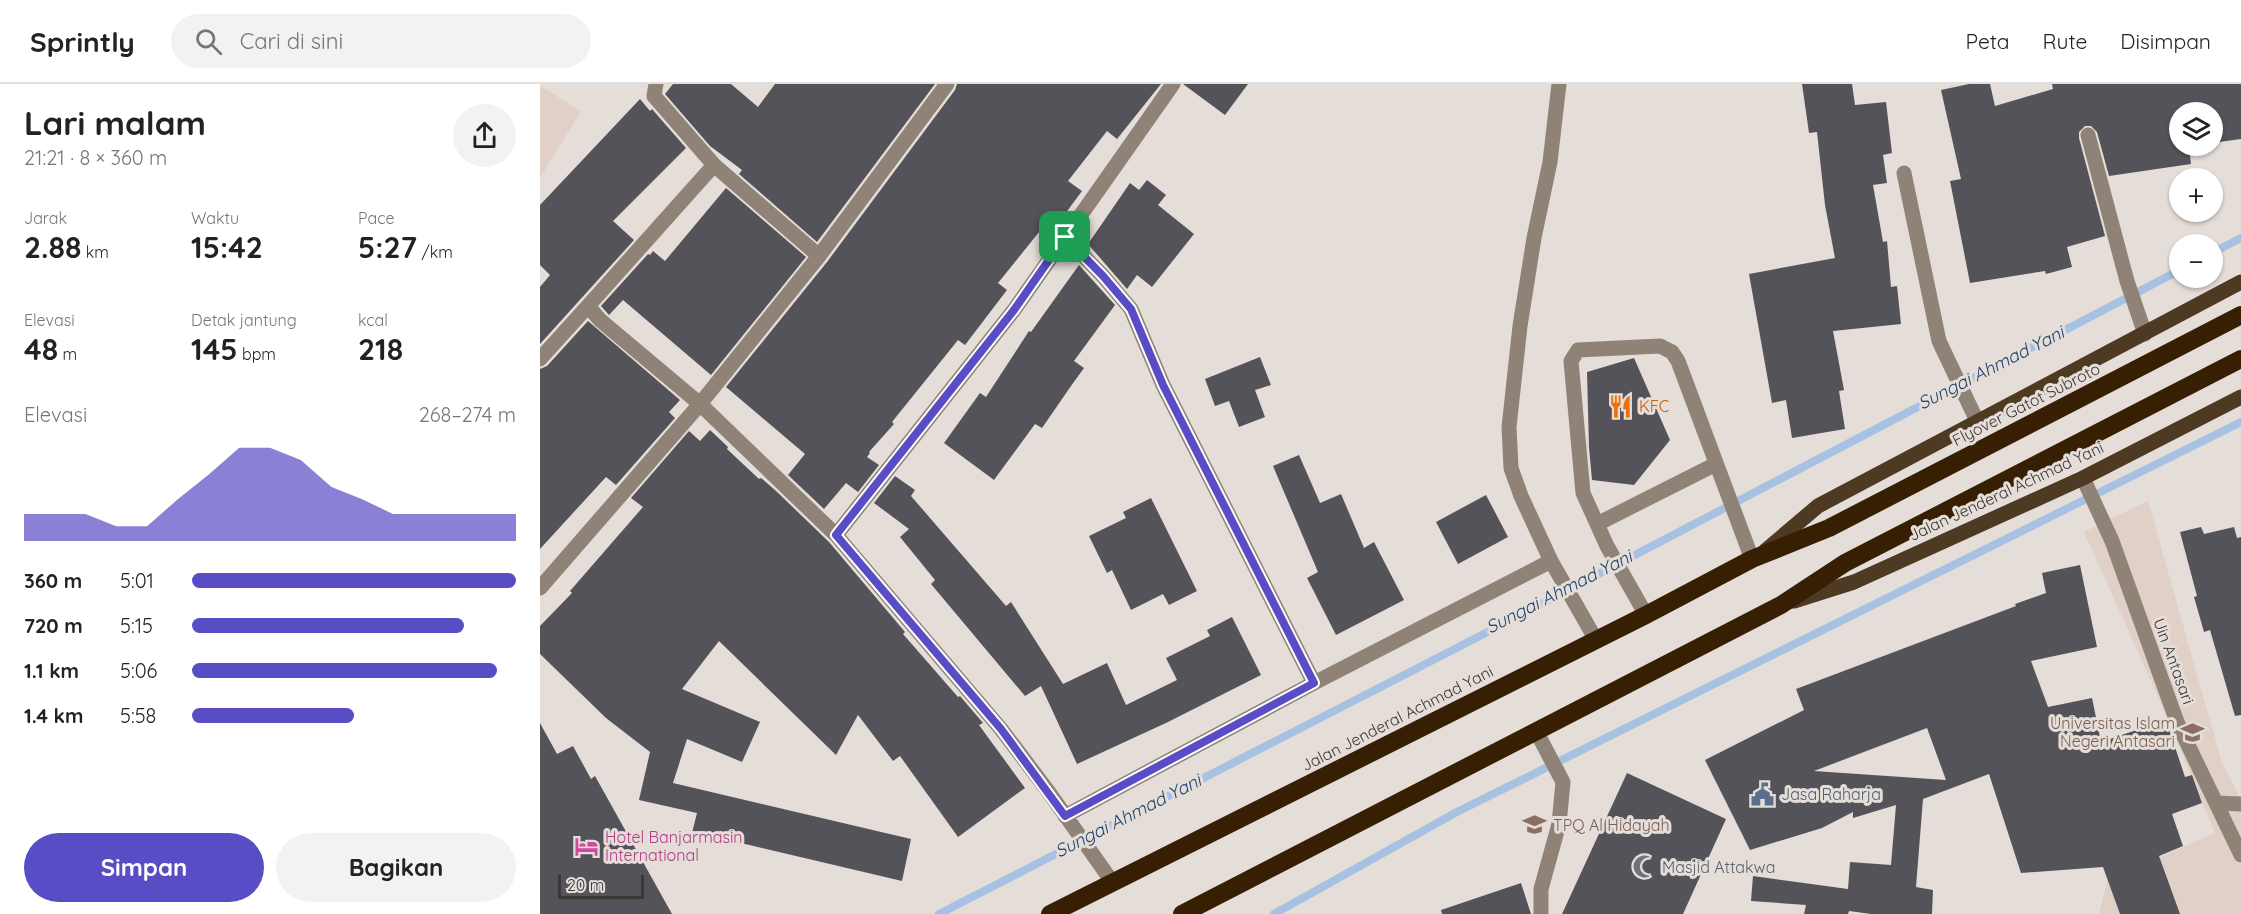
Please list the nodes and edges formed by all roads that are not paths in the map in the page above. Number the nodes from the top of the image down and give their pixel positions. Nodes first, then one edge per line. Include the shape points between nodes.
1 (656, 84) edge
2 (947, 84) edge
3 (1173, 84) edge
4 (1559, 84) edge
5 (2088, 135) dead end
6 (714, 165) junction
7 (1904, 173) dead end
8 (1065, 237) junction
9 (819, 256) junction
10 (2241, 282) edge
11 (588, 306) junction
12 (2241, 315) edge
13 (2145, 334) junction
14 (540, 359) edge
15 (2241, 360) edge
16 (2241, 397) edge
17 (700, 404) junction
18 (1977, 422) junction
19 (1716, 464) junction
20 (2086, 484) junction
21 (1597, 524) junction
22 (1829, 528) joint
23 (836, 535) junction
24 (1756, 557) junction
25 (1555, 566) junction
26 (540, 588) edge
27 (1781, 605) junction
28 (1646, 615) junction
29 (1596, 640) junction
30 (1314, 683) junction
31 (1536, 731) junction
32 (2216, 803) junction
33 (2241, 804) edge
34 (1065, 816) junction
35 (2241, 855) edge
36 (1113, 883) junction
37 (1050, 914) edge
38 (1182, 914) edge
39 (1541, 914) edge

1 - 6 street via 654,96
2 - 9 street
3 - 8 street
4 - 25 street via 1550,162 1520,326 1509,427 1511,468
5 - 13 street
6 - 9 street
6 - 11 street
7 - 18 street via 1939,341
8 - 23 street via 1014,310
8 - 30 street via 1131,309 1163,385
9 - 17 street
10 - 13 main road, Jalan Jenderal Achmad Yani
11 - 14 street
11 - 17 street
12 - 22 highway, Flyover Gatot Subroto
13 - 18 main road, Jalan Jenderal Achmad Yani
15 - 27 highway, Jalan Jenderal Achmad Yani via 1845,563
16 - 20 main road, Jalan Jenderal Achmad Yani
17 - 23 street
17 - 26 street
18 - 24 main road, Jalan Jenderal Achmad Yani via 1818,506
19 - 21 street
19 - 21 street via 1672,352 1660,346 1578,350 1571,361 1584,493
19 - 24 street
20 - 27 main road, Jalan Jenderal Achmad Yani via 1854,582
20 - 32 street, Uin Antasari via 2112,541 2177,722
21 - 28 street
22 - 24 highway, Jalan Jenderal Achmad Yani
23 - 34 street via 1001,729
24 - 28 highway, Jalan Jenderal Achmad Yani
25 - 29 street
25 - 30 street
27 - 31 highway, Jalan Jenderal Achmad Yani
28 - 29 highway, Jalan Jenderal Achmad Yani
29 - 36 highway, Jalan Jenderal Achmad Yani
30 - 34 street
31 - 38 highway, Jalan Jenderal Achmad Yani
31 - 39 street via 1563,782 1559,824 1540,889
32 - 33 street
32 - 35 street, Uin Antasari
34 - 36 street
36 - 37 highway, Jalan Jenderal Achmad Yani

